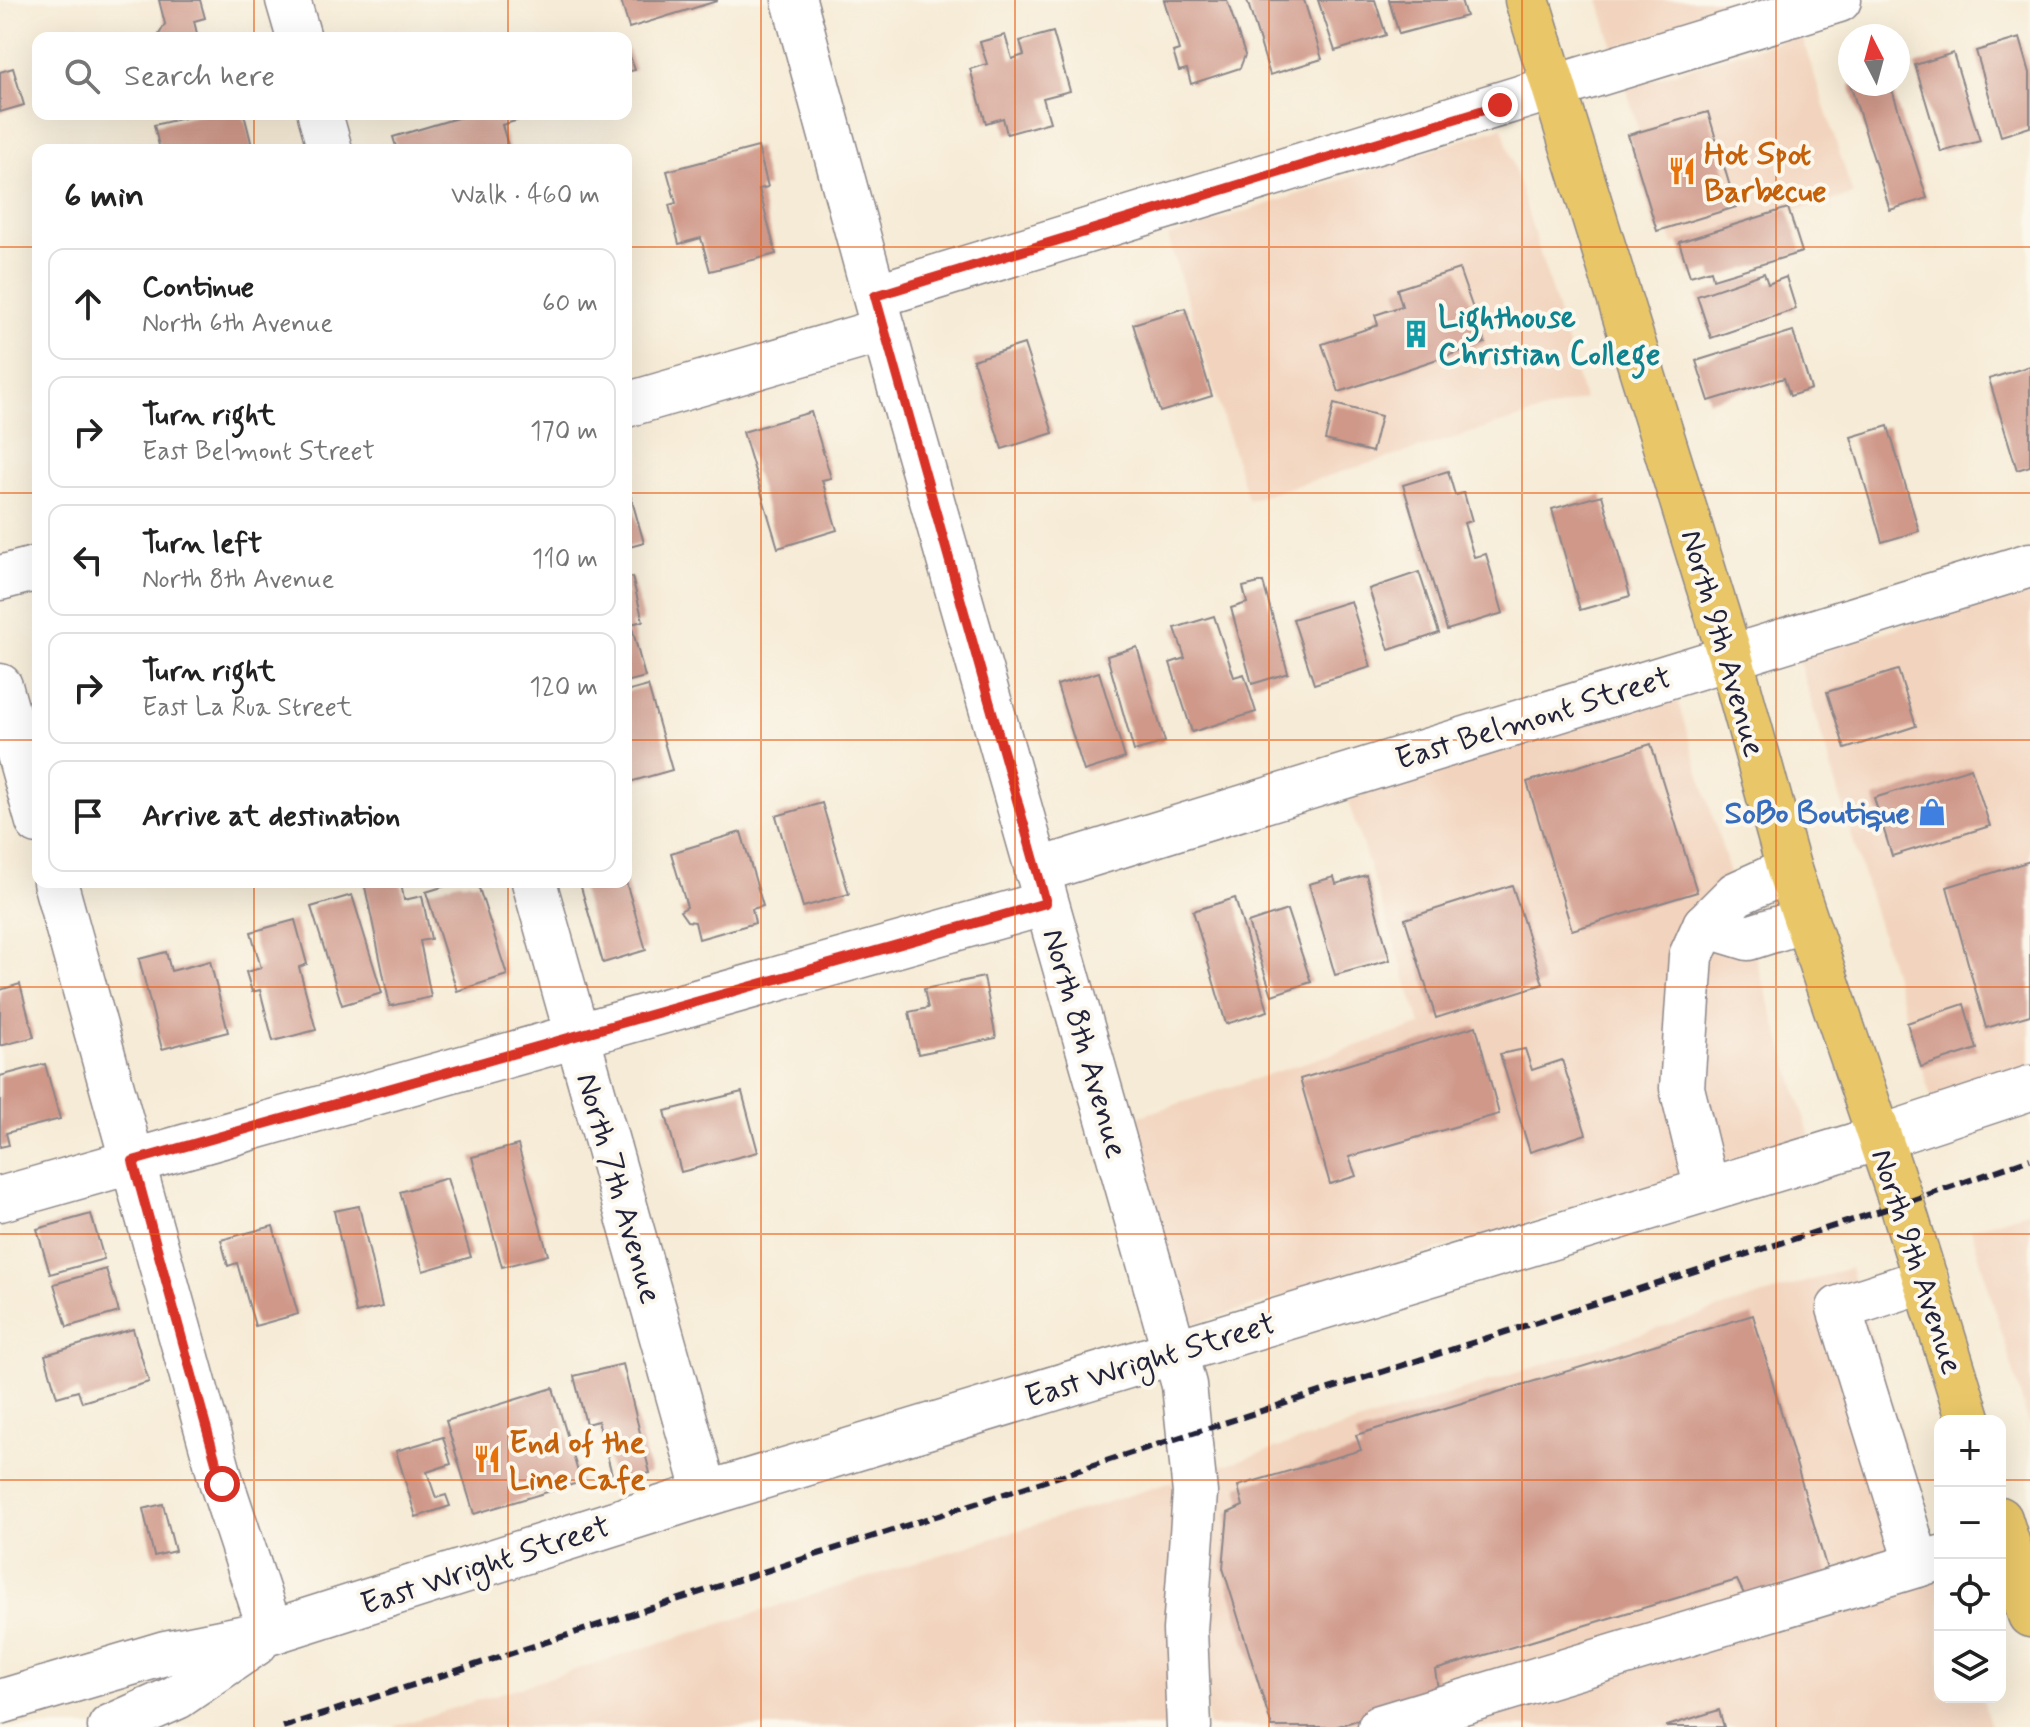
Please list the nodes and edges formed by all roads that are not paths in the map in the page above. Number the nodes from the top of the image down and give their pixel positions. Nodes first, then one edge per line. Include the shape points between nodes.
1 (288, 0) edge
2 (794, 0) edge
3 (1527, 0) edge
4 (1839, 0) edge
5 (297, 32) edge
6 (1554, 88) junction
7 (322, 120) edge
8 (328, 144) edge
9 (879, 313) junction
10 (632, 403) edge
11 (2030, 565) edge
12 (32, 570) edge
13 (0, 578) edge
14 (1730, 656) junction
15 (0, 686) edge
16 (32, 801) edge
17 (1789, 870) junction
18 (1042, 887) junction
19 (57, 888) edge
20 (536, 888) edge
21 (1805, 920) junction
22 (1705, 925) junction
23 (577, 1036) junction
24 (2030, 1088) edge
25 (1879, 1138) junction
26 (133, 1161) junction
27 (1707, 1190) junction
28 (0, 1199) edge
29 (1926, 1280) junction
30 (1174, 1353) junction
31 (1967, 1415) edge
32 (706, 1494) junction
33 (2009, 1532) edge
34 (1929, 1562) edge
35 (2030, 1615) edge
36 (271, 1632) junction
37 (0, 1702) edge
38 (110, 1727) edge
39 (1189, 1727) edge
40 (1380, 1727) edge

1 - 5 street
2 - 9 street, North 8th Avenue
3 - 6 main road, North 9th Avenue
4 - 6 street
6 - 9 street
6 - 14 main road, North 9th Avenue
7 - 8 street
9 - 10 street
9 - 18 street, North 8th Avenue
11 - 14 street, East Belmont Street
12 - 13 street
14 - 17 main road, North 9th Avenue
14 - 18 street, East Belmont Street
15 - 16 street
17 - 21 main road, North 9th Avenue
17 - 22 street via 1736,894
18 - 23 street, East Belmont Street
18 - 30 street, North 8th Avenue
19 - 26 street
20 - 23 street, North 7th Avenue
21 - 22 street via 1748,938
21 - 25 main road, North 9th Avenue
22 - 27 street via 1691,956 1682,1088
23 - 26 street, East Belmont Street
23 - 32 street, North 7th Avenue
24 - 25 street, East Wright Street
25 - 27 street, East Wright Street
25 - 29 main road, North 9th Avenue
26 - 28 street, East Belmont Street
26 - 36 street via 222,1484
27 - 30 street, East Wright Street
29 - 31 main road, North 9th Avenue
29 - 34 street via 1839,1308
30 - 32 street, East Wright Street
30 - 39 street, North 8th Avenue via 1184,1385 1195,1493 1185,1630
32 - 36 street, East Wright Street
33 - 35 main road
34 - 40 street
36 - 37 street, East Wright Street via 165,1653
36 - 38 street, East Wright Street via 177,1697

